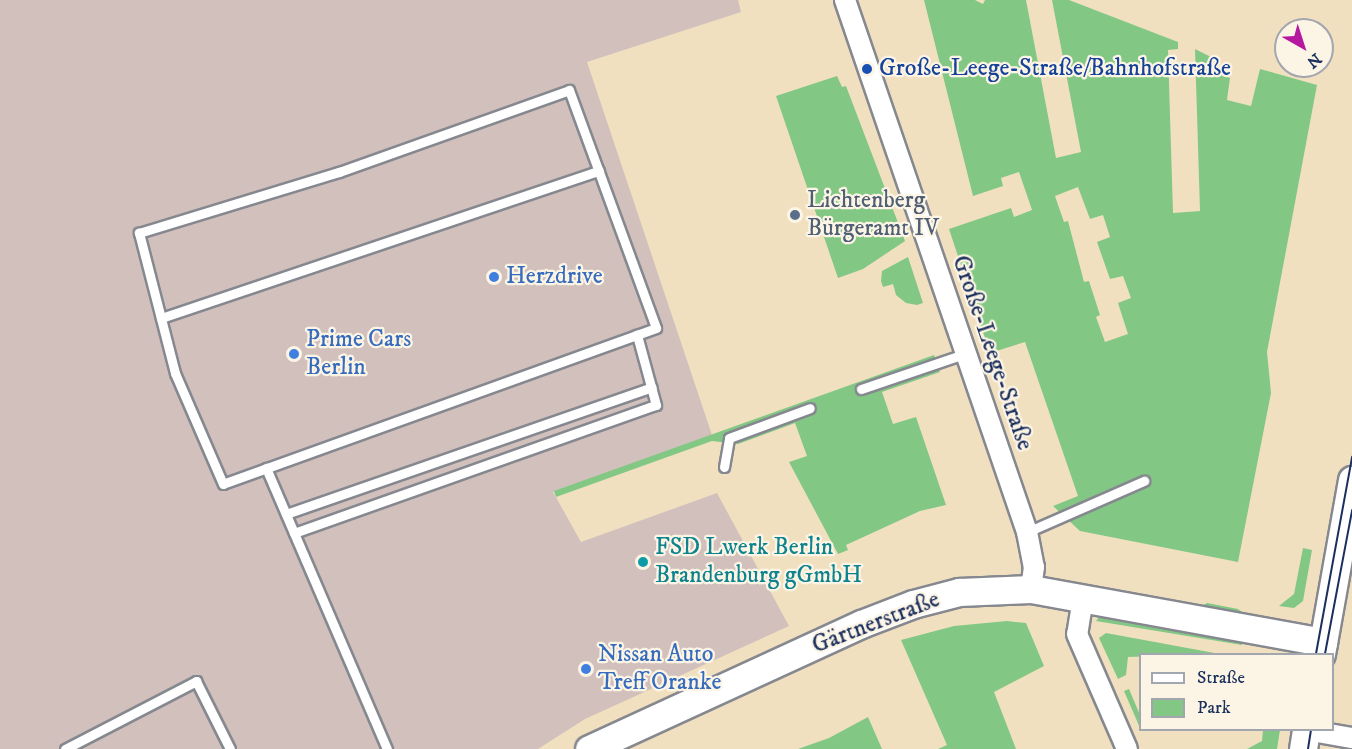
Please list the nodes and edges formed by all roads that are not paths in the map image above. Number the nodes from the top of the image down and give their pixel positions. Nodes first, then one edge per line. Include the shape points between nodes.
1 (845, 0) edge
2 (599, 171) junction
3 (161, 318) junction
4 (637, 335) junction
5 (964, 354) junction
6 (652, 387) junction
7 (861, 389) dead end
8 (810, 408) dead end
9 (724, 466) dead end
10 (266, 468) junction
11 (1352, 480) edge
12 (1144, 481) dead end
13 (286, 514) junction
14 (1027, 532) junction
15 (294, 533) junction
16 (1031, 589) junction
17 (1083, 598) junction
18 (1322, 648) edge
19 (1306, 731) edge
20 (1312, 731) edge
21 (1352, 738) edge
22 (65, 749) edge
23 (230, 749) edge
24 (387, 749) edge
25 (590, 749) edge
26 (1128, 749) edge
27 (1303, 749) edge

1 - 5 street, Große-Leege-Straße
2 - 3 lane
2 - 3 lane via 569,90 339,172 139,233
2 - 4 lane via 656,328
3 - 10 lane via 175,373 223,484
4 - 6 lane
4 - 10 lane
5 - 7 lane
5 - 14 street, Große-Leege-Straße
6 - 13 lane
6 - 15 lane via 656,405
8 - 9 lane via 729,438
10 - 13 lane
11 - 18 street
12 - 14 lane
13 - 15 lane
14 - 16 street, Große-Leege-Straße via 1034,567
15 - 24 lane
16 - 17 street, Gärtnerstraße
16 - 25 street, Gärtnerstraße via 959,592 913,604
17 - 18 street, Gärtnerstraße
17 - 26 street via 1077,634
19 - 27 street
20 - 21 street
22 - 23 lane via 196,681

